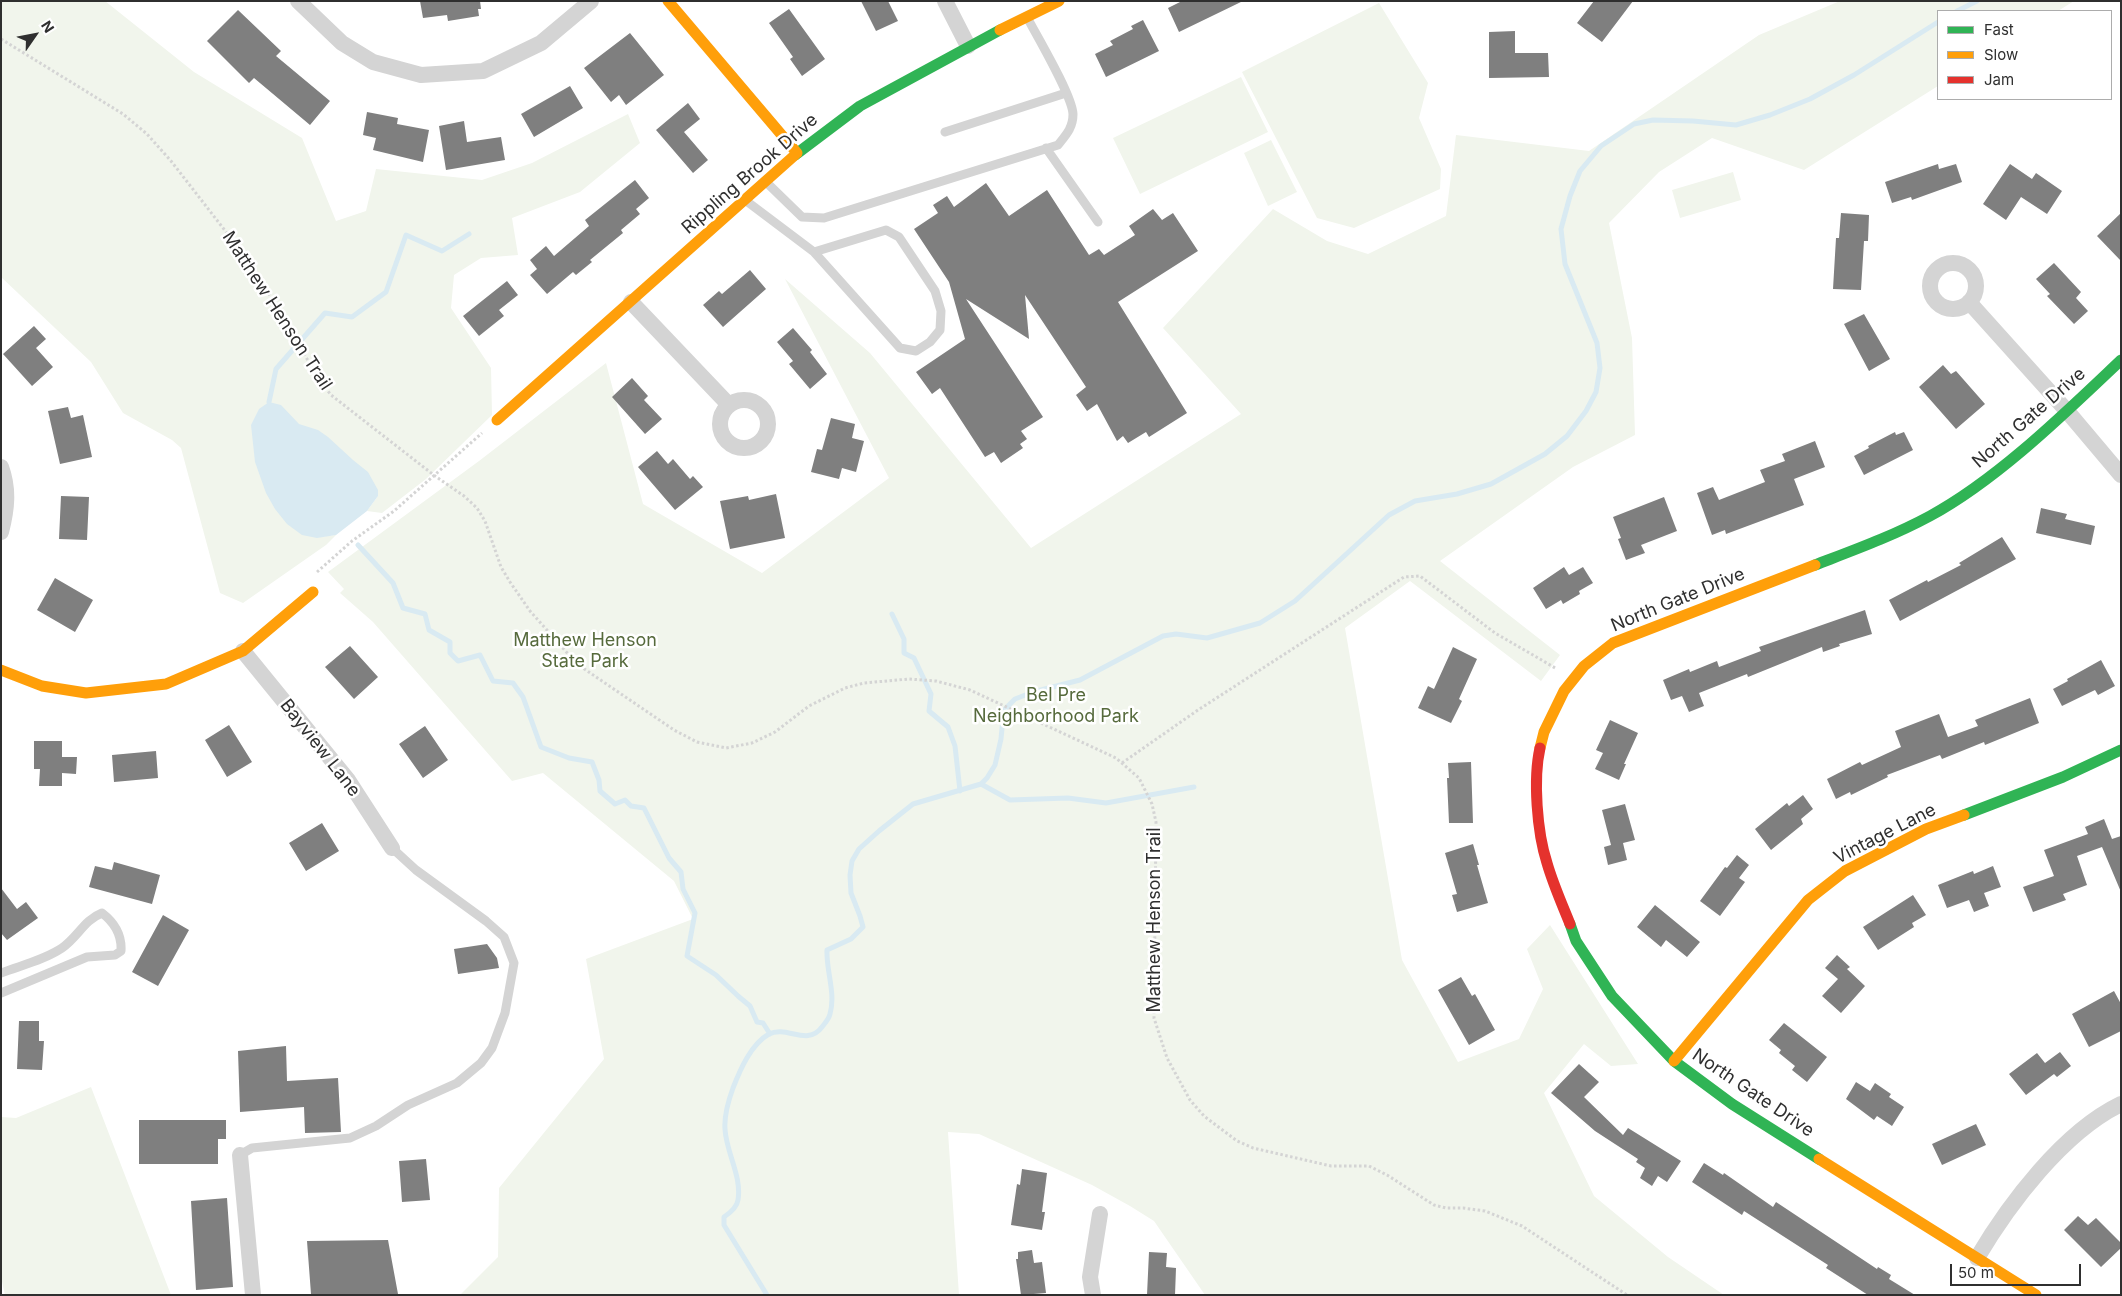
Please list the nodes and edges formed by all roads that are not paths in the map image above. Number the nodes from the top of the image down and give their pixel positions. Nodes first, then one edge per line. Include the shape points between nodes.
1 (298, 1) edge
2 (591, 1) edge
3 (668, 1) edge
4 (945, 1) edge
5 (1059, 1) edge
6 (1026, 17) junction
7 (968, 46) junction
8 (1066, 93) junction
9 (946, 132) dead end
10 (1046, 148) junction
11 (797, 152) junction
12 (765, 181) junction
13 (745, 200) junction
14 (1098, 222) dead end
15 (814, 252) junction
16 (631, 302) junction
17 (1970, 302) dead end
18 (2121, 360) edge
19 (729, 405) dead end
20 (2067, 411) junction
21 (497, 420) road end
22 (1, 467) edge
23 (2121, 475) edge
24 (1, 532) edge
25 (313, 592) dead end
26 (243, 651) junction
27 (1, 670) edge
28 (2121, 750) edge
29 (392, 848) joint
30 (1, 973) edge
31 (1, 993) edge
32 (1674, 1061) junction
33 (2121, 1104) edge
34 (240, 1155) joint
35 (1100, 1214) dead end
36 (1977, 1258) junction
37 (253, 1295) edge
38 (1093, 1295) edge
39 (2036, 1295) edge

1 - 2 street via 342,43 373,62 421,75 483,70 541,43
3 - 11 street
4 - 7 street
5 - 6 street, Rippling Brook Drive
6 - 7 street, Rippling Brook Drive
6 - 8 lane
7 - 11 street, Rippling Brook Drive via 860,106
8 - 9 lane
8 - 10 lane via 1073,113 1070,132 1058,145
10 - 12 lane via 824,218 802,217
10 - 14 lane
11 - 12 street, Rippling Brook Drive
12 - 13 street, Rippling Brook Drive
13 - 15 lane
13 - 16 street, Rippling Brook Drive
15 - 15 lane via 900,348 916,351 940,330 941,311 935,290 899,237 886,230
16 - 19 street
16 - 21 street, Rippling Brook Drive
17 - 20 street
18 - 20 street, North Gate Drive
20 - 23 street
20 - 32 street, North Gate Drive via 1986,479 1931,515 1882,539 1613,643 1584,666 1564,692 1544,732 1537,763 1537,804 1546,860 1576,940 1612,996
22 - 24 street via 6,480 7,510
25 - 26 street
26 - 27 street via 166,684 86,693 42,686
26 - 29 street, Bayview Lane via 348,780
28 - 32 street, Vintage Lane via 2063,777 1926,829 1845,871 1808,900
29 - 34 lane via 504,937 514,963 505,1013 492,1048 481,1063 457,1083 408,1105 350,1138 252,1148
30 - 31 lane via 60,949 74,939 92,917 102,913 118,932 121,951 115,955 87,957
32 - 36 street, North Gate Drive via 1732,1104
33 - 36 street via 2083,1129 2041,1168
34 - 37 street
35 - 38 street via 1090,1277
36 - 39 street, North Gate Drive

